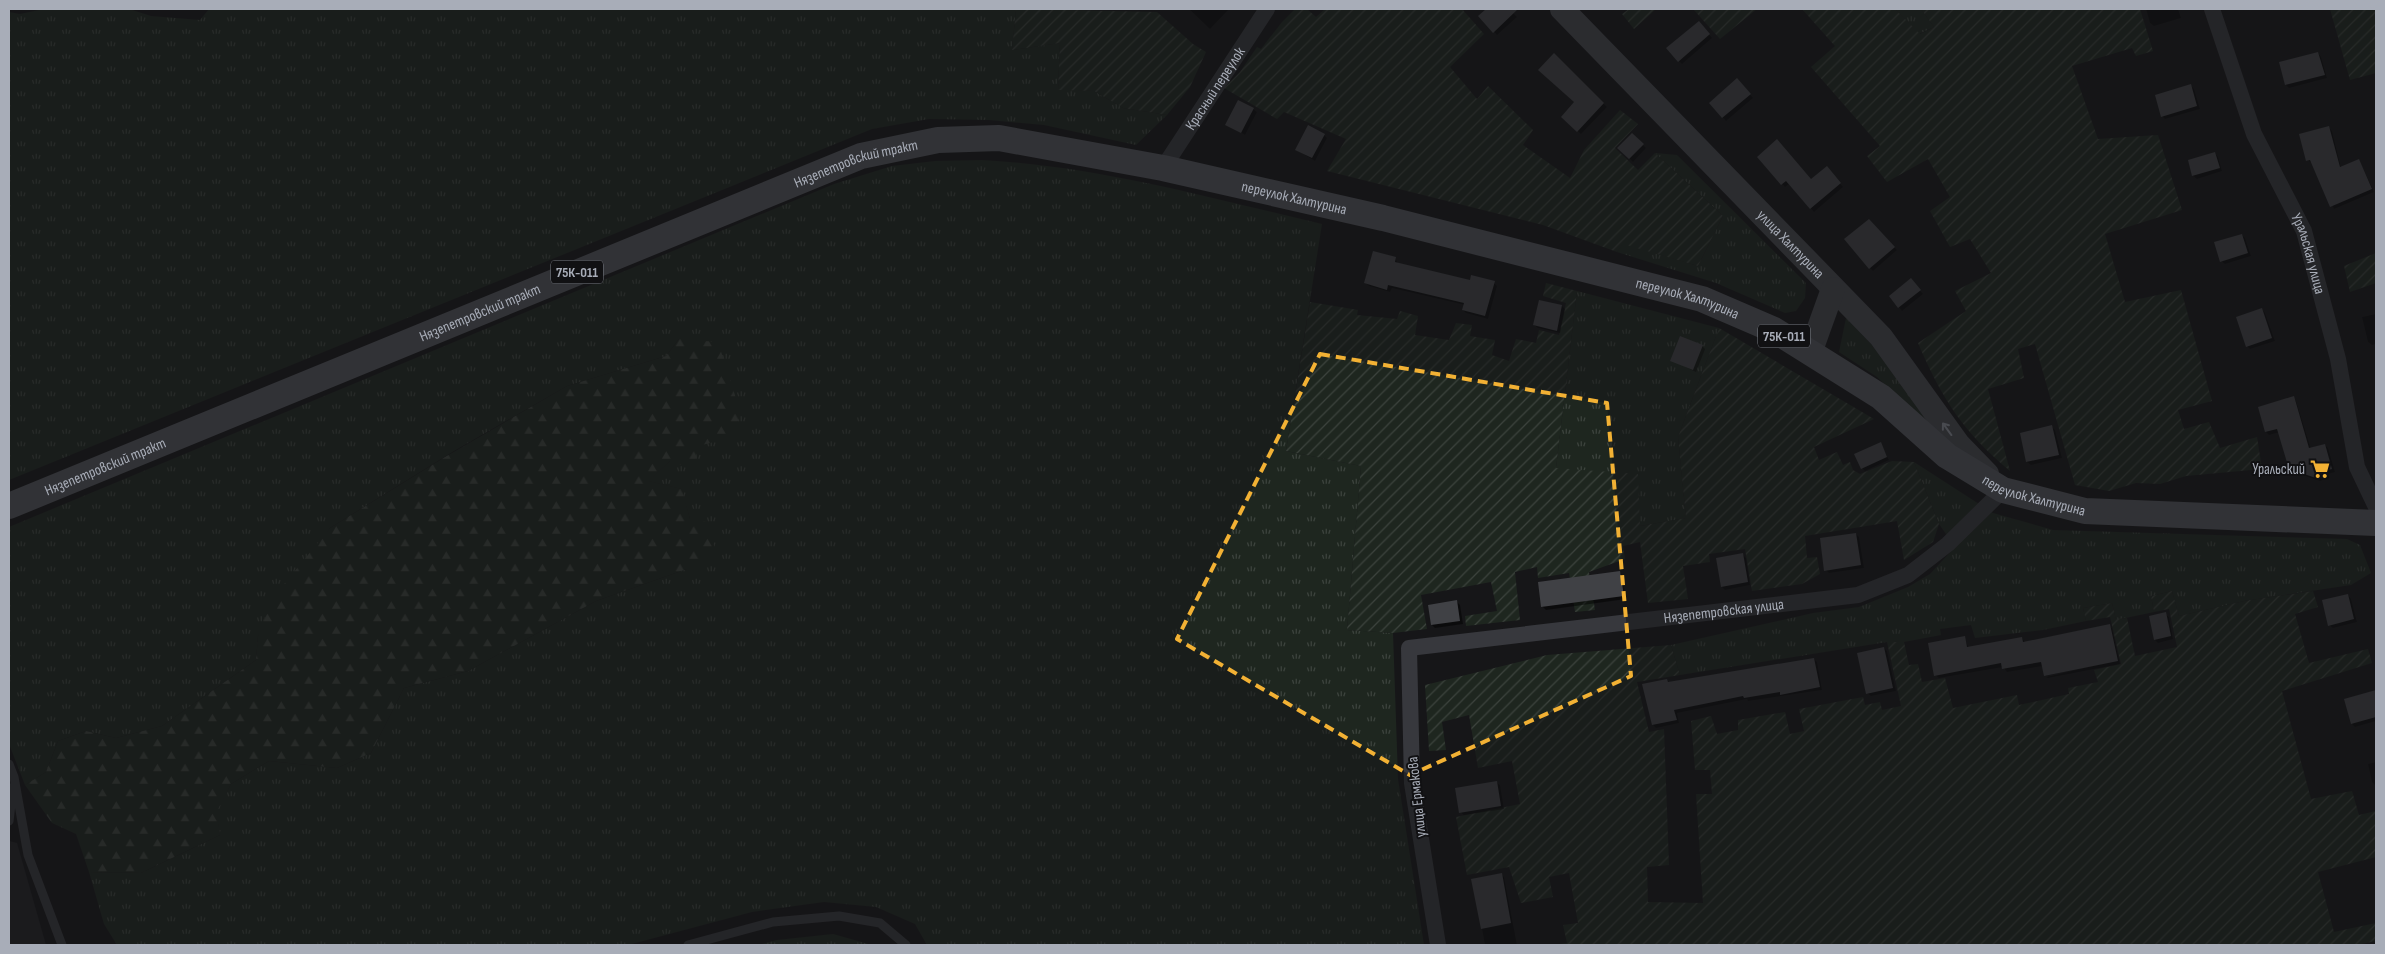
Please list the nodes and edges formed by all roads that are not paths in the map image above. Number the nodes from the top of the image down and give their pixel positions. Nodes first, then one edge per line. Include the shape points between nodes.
1 (1267, 9) edge
2 (1562, 9) edge
3 (2212, 9) edge
4 (1163, 168) junction
5 (1833, 289) junction
6 (1810, 353) junction
7 (2003, 490) junction
8 (9, 506) edge
9 (2376, 507) edge
10 (2376, 523) edge
11 (1409, 648) joint
12 (9, 764) edge
13 (14, 777) junction
14 (9, 821) edge
15 (62, 945) edge
16 (688, 945) edge
17 (906, 945) edge
18 (1438, 945) edge

1 - 4 street, Красный переулок
2 - 5 street, улица Халтурина
3 - 9 street, Уральская улица via 2254,134 2304,231 2338,359 2357,467
4 - 6 main road, переулок Халтурина / 75К-011 via 1383,218 1702,299 1774,330
4 - 8 main road, Нязепетровский тракт / 75К-011 via 998,138 938,140 861,156
5 - 6 street
7 -> 5 street, улица Халтурина via 1958,444 1881,337
6 - 7 main road, переулок Халтурина / 75К-011 via 1881,397 1947,456
7 - 10 main road, переулок Халтурина / 75К-011 via 2084,511
7 - 11 street, Нязепетровская улица via 1948,544 1908,575 1858,595
11 - 18 street, улица Ермакова via 1412,783
12 - 13 lane
13 - 14 lane
13 - 15 lane via 28,855
16 - 17 lane via 774,922 839,916 880,923

